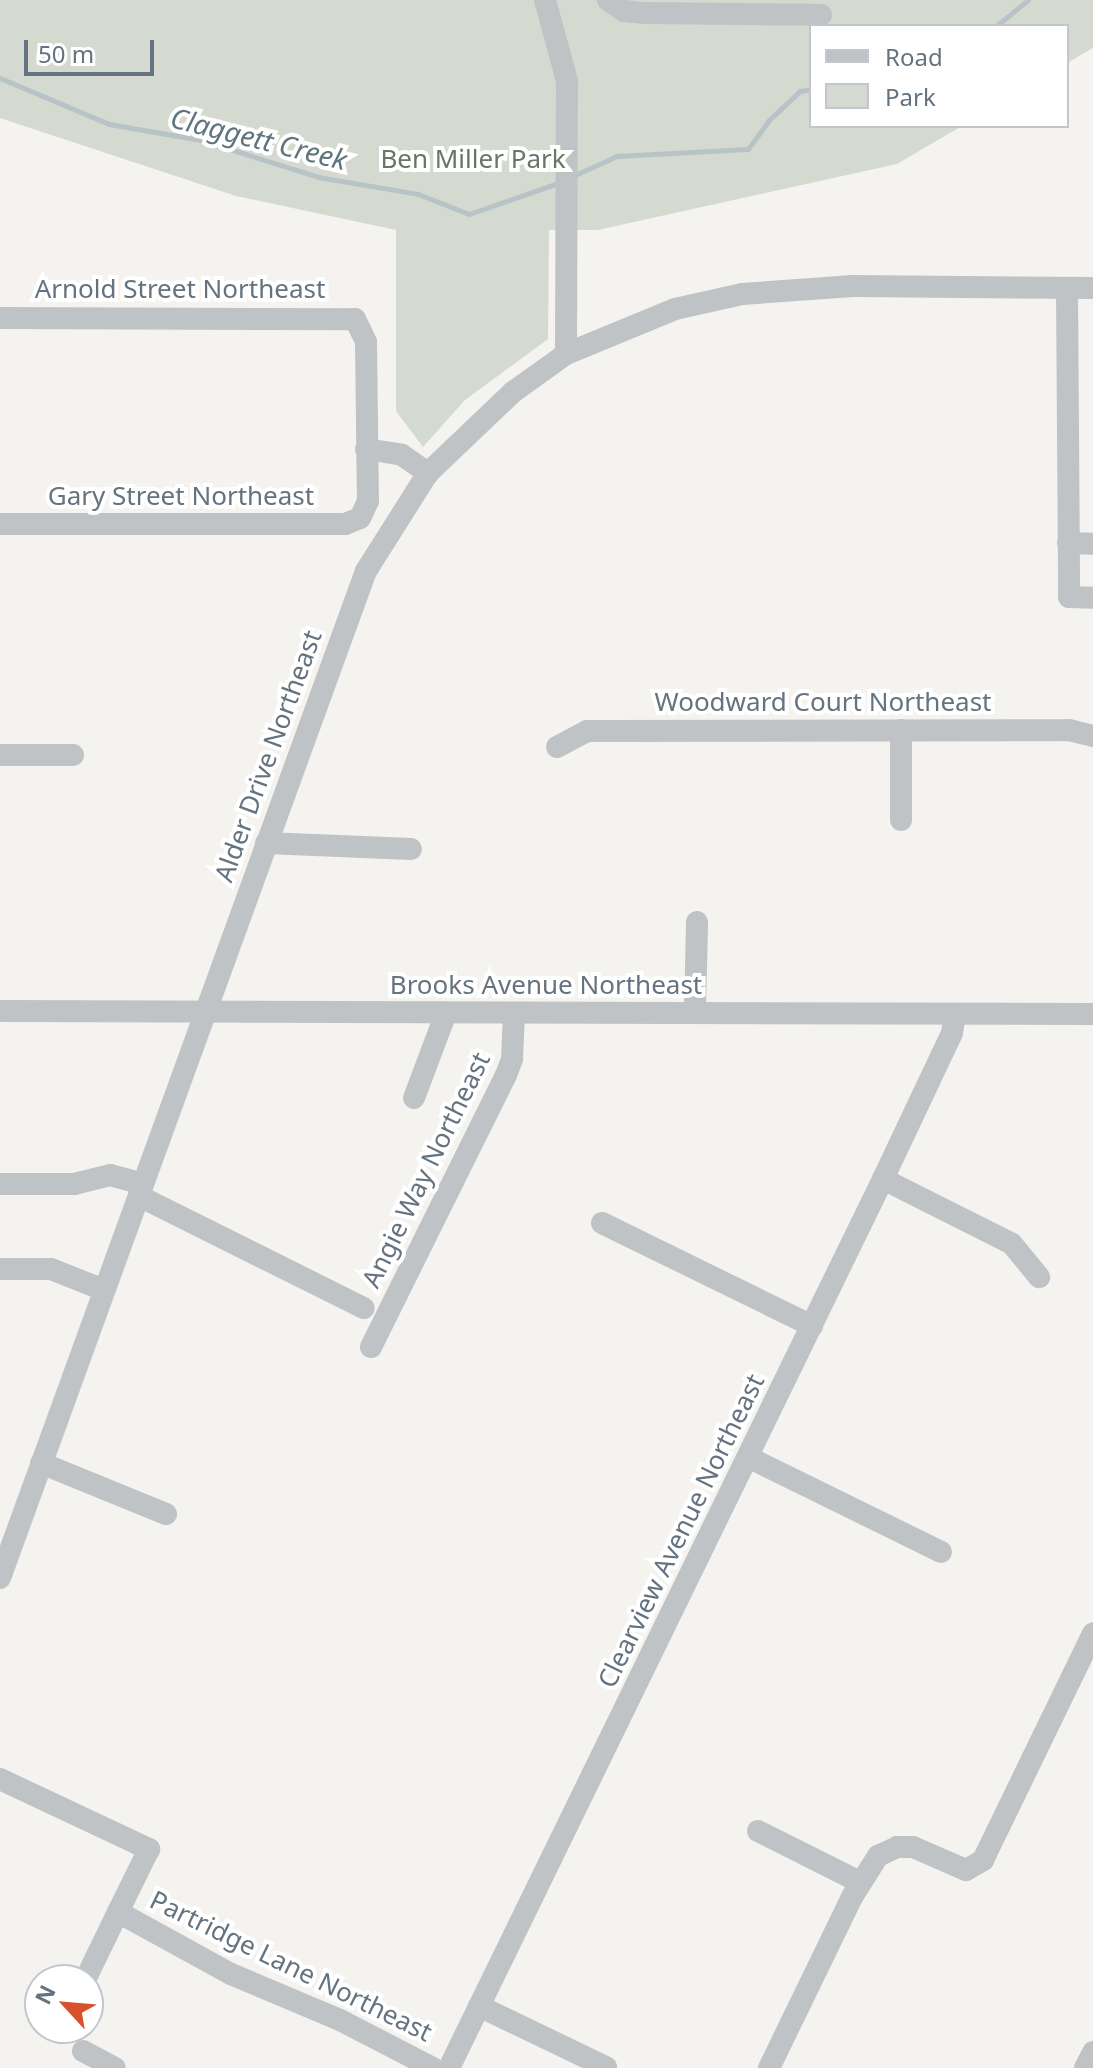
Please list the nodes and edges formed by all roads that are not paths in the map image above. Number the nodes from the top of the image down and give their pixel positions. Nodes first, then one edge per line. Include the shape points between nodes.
1 (545, 0) edge
2 (608, 0) edge
3 (821, 15) dead end
4 (1067, 288) junction
5 (1093, 288) edge
6 (0, 318) edge
7 (566, 354) junction
8 (366, 449) junction
9 (428, 473) junction
10 (0, 524) edge
11 (1068, 543) junction
12 (1093, 544) edge
13 (1093, 598) edge
14 (901, 730) junction
15 (1093, 736) edge
16 (557, 747) dead end
17 (0, 755) edge
18 (73, 755) dead end
19 (901, 820) dead end
20 (266, 843) junction
21 (411, 849) dead end
22 (697, 922) dead end
23 (0, 1011) edge
24 (695, 1012) junction
25 (204, 1013) junction
26 (446, 1013) junction
27 (514, 1014) junction
28 (1093, 1014) edge
29 (955, 1015) junction
30 (414, 1098) dead end
31 (883, 1179) junction
32 (0, 1184) edge
33 (141, 1190) junction
34 (602, 1223) dead end
35 (0, 1269) edge
36 (1039, 1277) dead end
37 (104, 1290) junction
38 (364, 1308) dead end
39 (812, 1326) junction
40 (371, 1347) dead end
41 (748, 1457) junction
42 (41, 1463) junction
43 (166, 1514) dead end
44 (941, 1552) dead end
45 (0, 1578) edge
46 (1093, 1633) edge
47 (0, 1779) edge
48 (758, 1831) dead end
49 (860, 1882) junction
50 (118, 1912) junction
51 (93, 1964) edge
52 (479, 2006) junction
53 (83, 2051) dead end
54 (606, 2067) edge
55 (115, 2068) edge
56 (433, 2068) edge
57 (449, 2068) edge
58 (769, 2068) edge

1 - 7 street via 564,55 569,119
2 - 3 street via 624,11 644,13
4 - 5 street, Alder Drive Northeast
4 - 7 street, Alder Drive Northeast via 853,286 742,294 675,309
4 - 11 street
6 - 8 street, Arnold Street Northeast via 334,315 359,322 366,342
7 - 9 street, Alder Drive Northeast via 513,392
8 - 9 street via 402,455
8 - 10 street, Gary Street Northeast via 368,501 360,518 345,524
9 - 20 street, Alder Drive Northeast via 366,571
11 - 12 street
11 - 13 street via 1069,597
14 - 15 street, Woodward Court Northeast via 1069,730
14 - 16 street, Woodward Court Northeast via 587,731
14 - 19 street
17 - 18 street
20 - 21 street
20 - 25 street, Alder Drive Northeast
22 - 24 street
23 - 25 street, Brooks Avenue Northeast
24 - 27 street, Brooks Avenue Northeast
24 - 29 street, Brooks Avenue Northeast
25 - 26 street, Brooks Avenue Northeast
25 - 33 street, Alder Drive Northeast
26 - 27 street, Brooks Avenue Northeast
26 - 30 street
27 - 40 street, Angie Way Northeast via 506,1075
28 - 29 street, Brooks Avenue Northeast
29 - 31 street, Clearview Avenue Northeast via 952,1033
31 - 36 street via 1012,1244
31 - 39 street, Clearview Avenue Northeast
32 - 33 street via 74,1184 110,1175
33 - 37 street, Alder Drive Northeast
33 - 38 street
34 - 39 street
35 - 37 street via 51,1269
37 - 42 street, Alder Drive Northeast
39 - 41 street, Clearview Avenue Northeast
41 - 44 street
41 - 52 street, Clearview Avenue Northeast
42 - 43 street
42 - 45 street, Alder Drive Northeast
46 - 49 street via 983,1860 966,1870 913,1847 897,1847 878,1856
47 - 50 street, Partridge Lane Northeast via 149,1849
48 - 49 street
49 - 58 street
50 - 51 street
50 - 56 street, Partridge Lane Northeast via 231,1974 340,2020
52 - 54 street
52 - 57 street, Clearview Avenue Northeast
53 - 55 street

